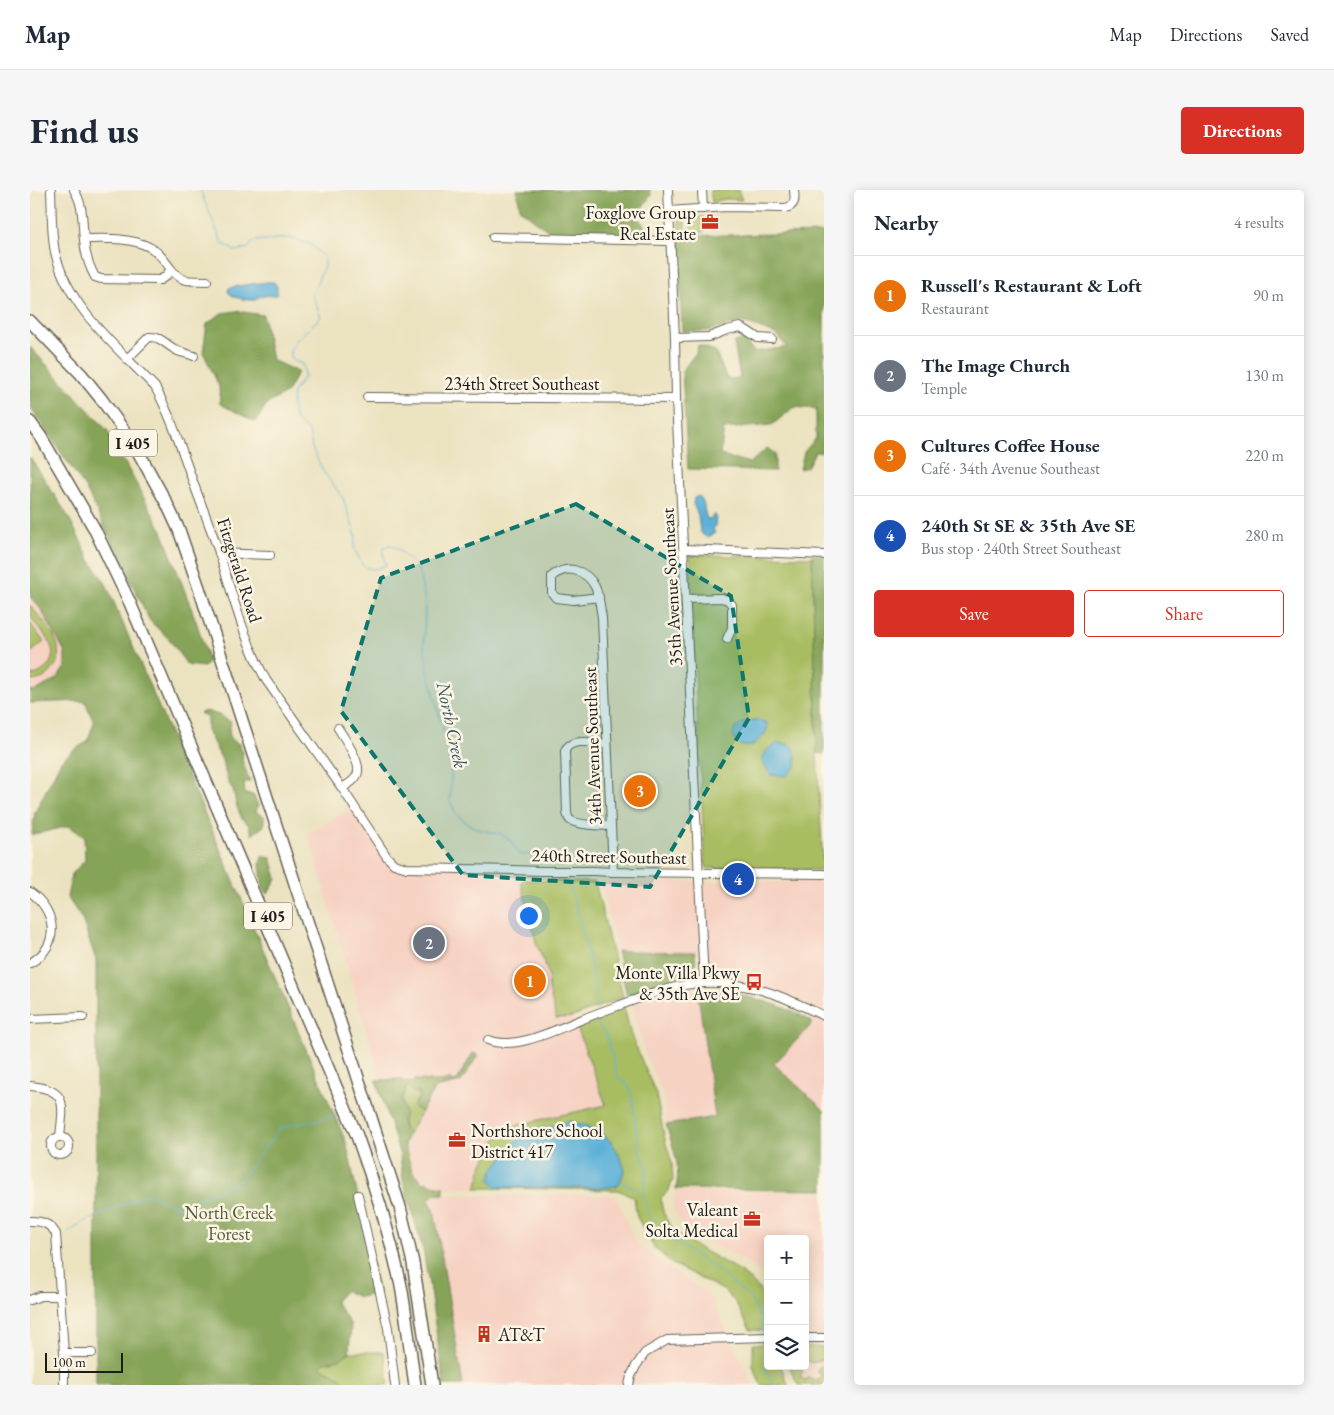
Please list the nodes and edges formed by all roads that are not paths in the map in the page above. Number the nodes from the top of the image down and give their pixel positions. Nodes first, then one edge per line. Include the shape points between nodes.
1 (51, 190) edge
2 (74, 190) edge
3 (668, 190) edge
4 (702, 190) edge
5 (794, 190) edge
6 (703, 209) junction
7 (669, 211) junction
8 (493, 237) dead end
9 (84, 239) junction
10 (670, 241) junction
11 (171, 269) junction
12 (207, 280) dead end
13 (30, 321) edge
14 (30, 332) edge
15 (675, 338) junction
16 (772, 339) dead end
17 (194, 356) dead end
18 (128, 358) junction
19 (367, 397) dead end
20 (676, 399) junction
21 (30, 422) edge
22 (59, 470) junction
23 (684, 549) junction
24 (219, 553) junction
25 (824, 555) edge
26 (270, 556) dead end
27 (195, 585) junction
28 (599, 597) junction
29 (686, 600) junction
30 (727, 639) dead end
31 (338, 728) dead end
32 (607, 744) junction
33 (342, 788) junction
34 (610, 826) junction
35 (394, 864) joint
36 (613, 872) junction
37 (698, 872) junction
38 (824, 874) edge
39 (30, 892) edge
40 (30, 962) edge
41 (704, 982) junction
42 (328, 998) junction
43 (824, 1016) edge
44 (83, 1017) dead end
45 (30, 1019) edge
46 (488, 1040) dead end
47 (30, 1086) edge
48 (60, 1137) dead end
49 (358, 1195) dead end
50 (30, 1221) edge
51 (60, 1296) junction
52 (30, 1300) edge
53 (764, 1337) edge
54 (809, 1338) edge
55 (824, 1338) edge
56 (64, 1353) junction
57 (92, 1353) dead end
58 (64, 1385) edge
59 (395, 1385) edge
60 (415, 1385) edge
61 (419, 1385) edge
62 (427, 1385) edge
63 (434, 1385) edge
64 (629, 1385) edge

1 - 18 street, Fitzgerald Road via 53,235 60,267 84,311
2 - 9 street via 82,211
3 - 7 street, 35th Avenue Southeast
4 - 6 street
5 - 6 street via 795,201 785,208
6 - 7 street
7 - 10 street, 35th Avenue Southeast
8 - 10 street
9 - 11 street via 124,240 149,246
9 - 11 street via 95,277 160,280
10 - 15 street, 35th Avenue Southeast
11 - 12 street via 184,280
13 - 27 highway, I 405 via 81,374 135,446 179,530
14 - 27 highway, I 405 via 78,382 131,452 167,519
15 - 16 street via 709,337 740,327 758,338
15 - 20 street, 35th Avenue Southeast
17 - 18 street via 177,351 153,336 148,337
18 - 24 street, Fitzgerald Road via 160,395
19 - 20 street, 234th Street Southeast
20 - 23 street, 35th Avenue Southeast
21 - 22 highway, I 405
22 - 60 highway, I 405 via 94,528 130,603 357,1136 374,1182 392,1250
22 - 61 highway, I 405 via 70,479 81,497 132,596 362,1138 397,1252
23 - 25 street
23 - 29 street, 35th Avenue Southeast
24 - 26 street
24 - 33 street, Fitzgerald Road via 258,665
27 - 42 highway, I 405
28 - 28 street via 593,581 578,571 565,570 552,576 552,594 556,598
28 - 32 street, 34th Avenue Southeast
29 - 30 street via 728,600 732,605 732,628
29 - 37 street, 35th Avenue Southeast
31 - 33 street via 359,770 354,780
32 - 34 street, 34th Avenue Southeast
32 - 34 street via 580,742 567,746 567,813 571,821
33 - 35 street, Fitzgerald Road
34 - 36 street, 34th Avenue Southeast
35 - 36 street, 240th Street Southeast via 416,869
36 - 37 street, 240th Street Southeast
37 - 38 street, 240th Street Southeast
37 - 41 street, 35th Avenue Southeast
39 - 40 street via 46,908 52,930 46,950
41 - 43 street via 772,993
41 - 46 street via 667,989 511,1044
42 - 62 highway, I 405 via 399,1228
42 - 63 highway, I 405 via 400,1208
44 - 45 street
47 - 48 street via 49,1089 61,1101
49 - 59 street via 388,1328
50 - 51 street via 43,1222 56,1234
51 - 52 street via 40,1296
51 - 56 street
53 - 64 street via 676,1338 664,1341 645,1353
54 - 55 street
56 - 57 street
56 - 58 street

